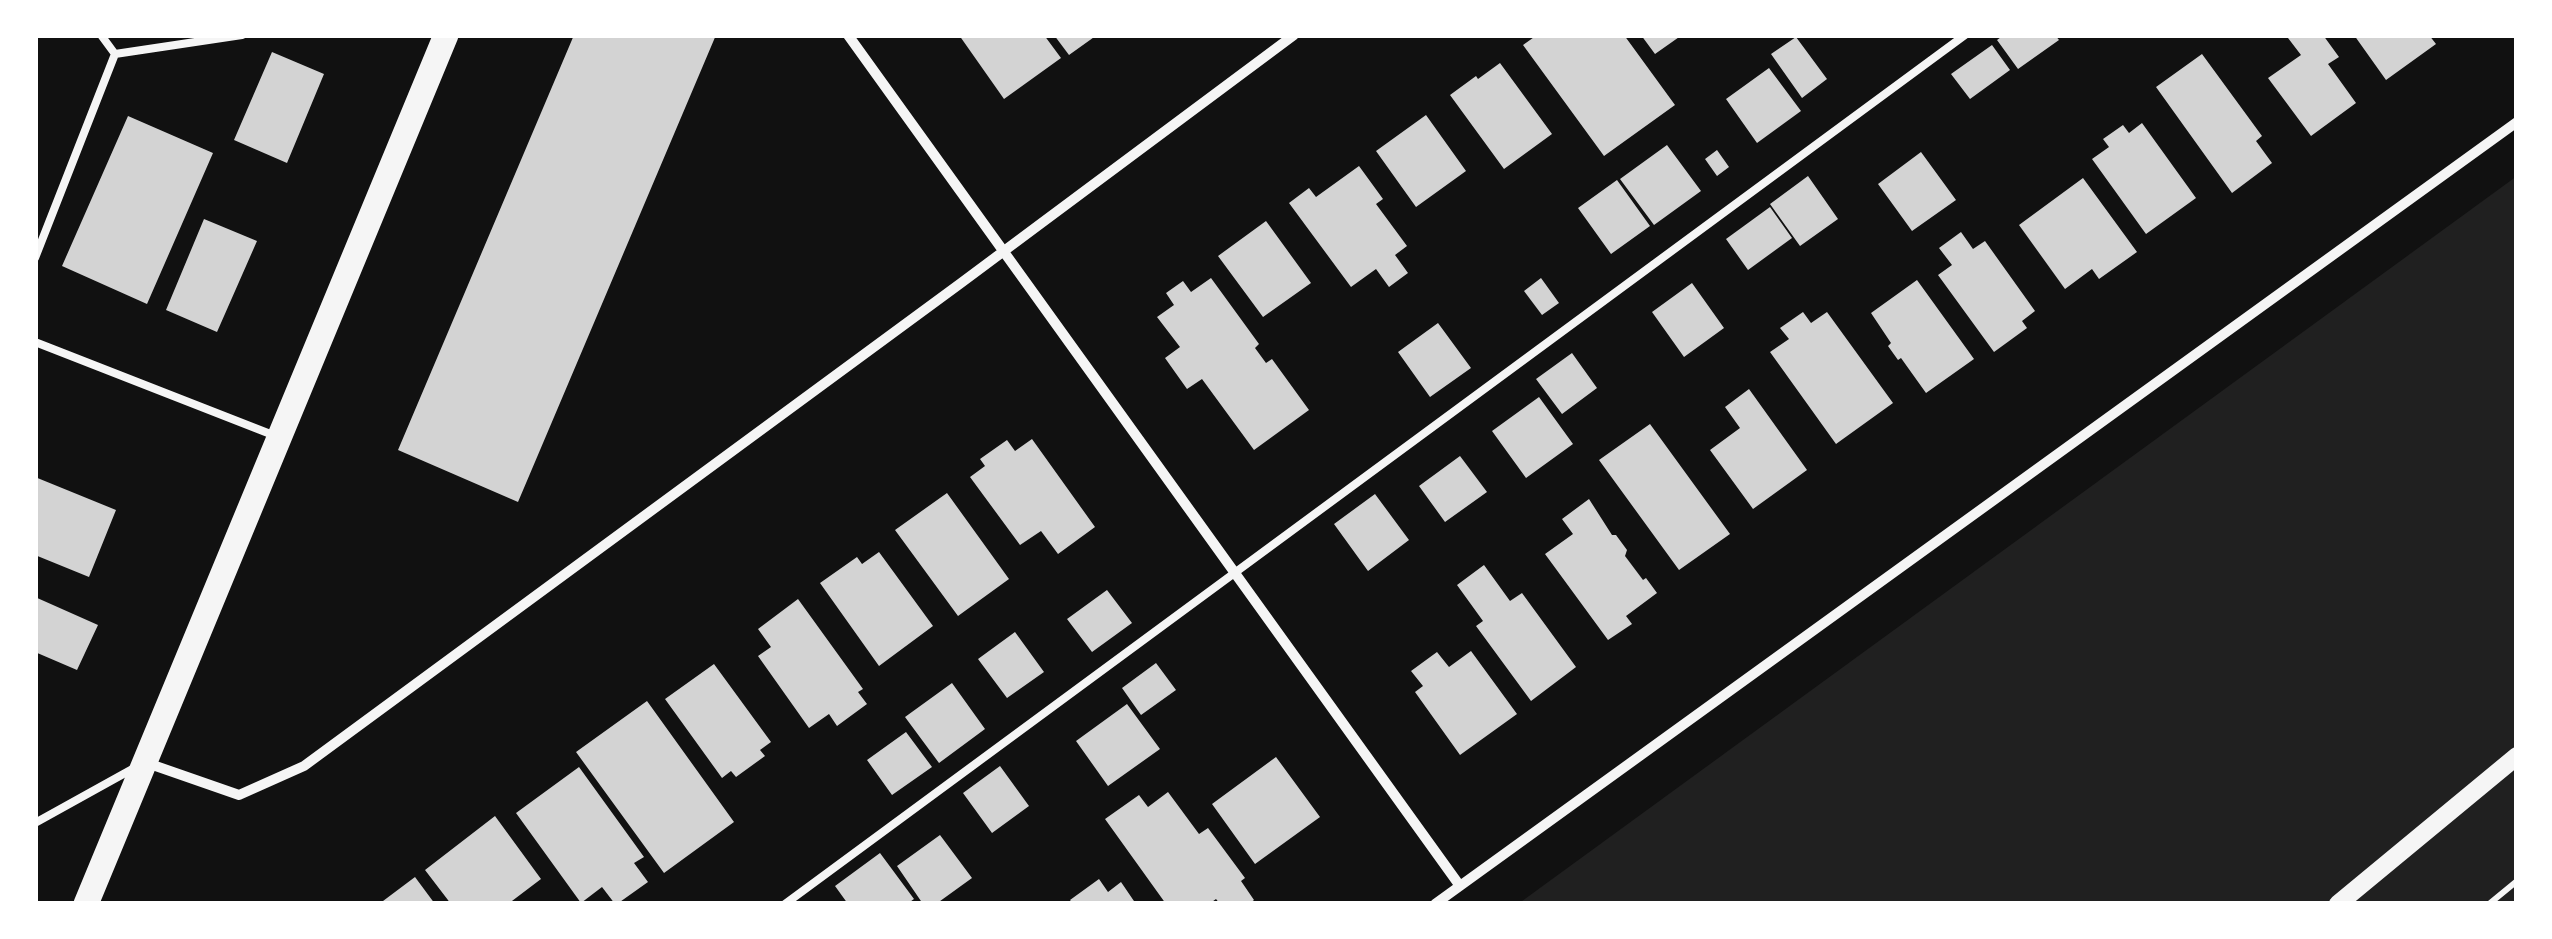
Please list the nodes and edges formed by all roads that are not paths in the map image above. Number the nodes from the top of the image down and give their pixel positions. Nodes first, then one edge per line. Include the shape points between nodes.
1 (102, 35) edge
2 (242, 35) edge
3 (446, 35) edge
4 (848, 35) edge
5 (1294, 35) edge
6 (1964, 35) edge
7 (115, 54) junction
8 (2517, 122) edge
9 (1004, 251) junction
10 (35, 258) edge
11 (35, 342) edge
12 (278, 436) junction
13 (1234, 572) junction
14 (2517, 756) edge
15 (144, 762) junction
16 (35, 823) edge
17 (1460, 886) junction
18 (86, 904) edge
19 (785, 904) edge
20 (1435, 904) edge
21 (2338, 904) edge

1 - 7 lane
2 - 7 lane
3 - 12 main road
4 - 9 street
5 - 9 street
6 - 13 lane
7 - 10 lane
8 - 17 street
9 - 13 street
9 - 15 street via 304,766 239,795
11 - 12 lane
12 - 15 main road
13 - 17 street
13 - 19 lane
14 - 21 street
15 - 16 lane
15 - 18 main road
17 - 20 street

